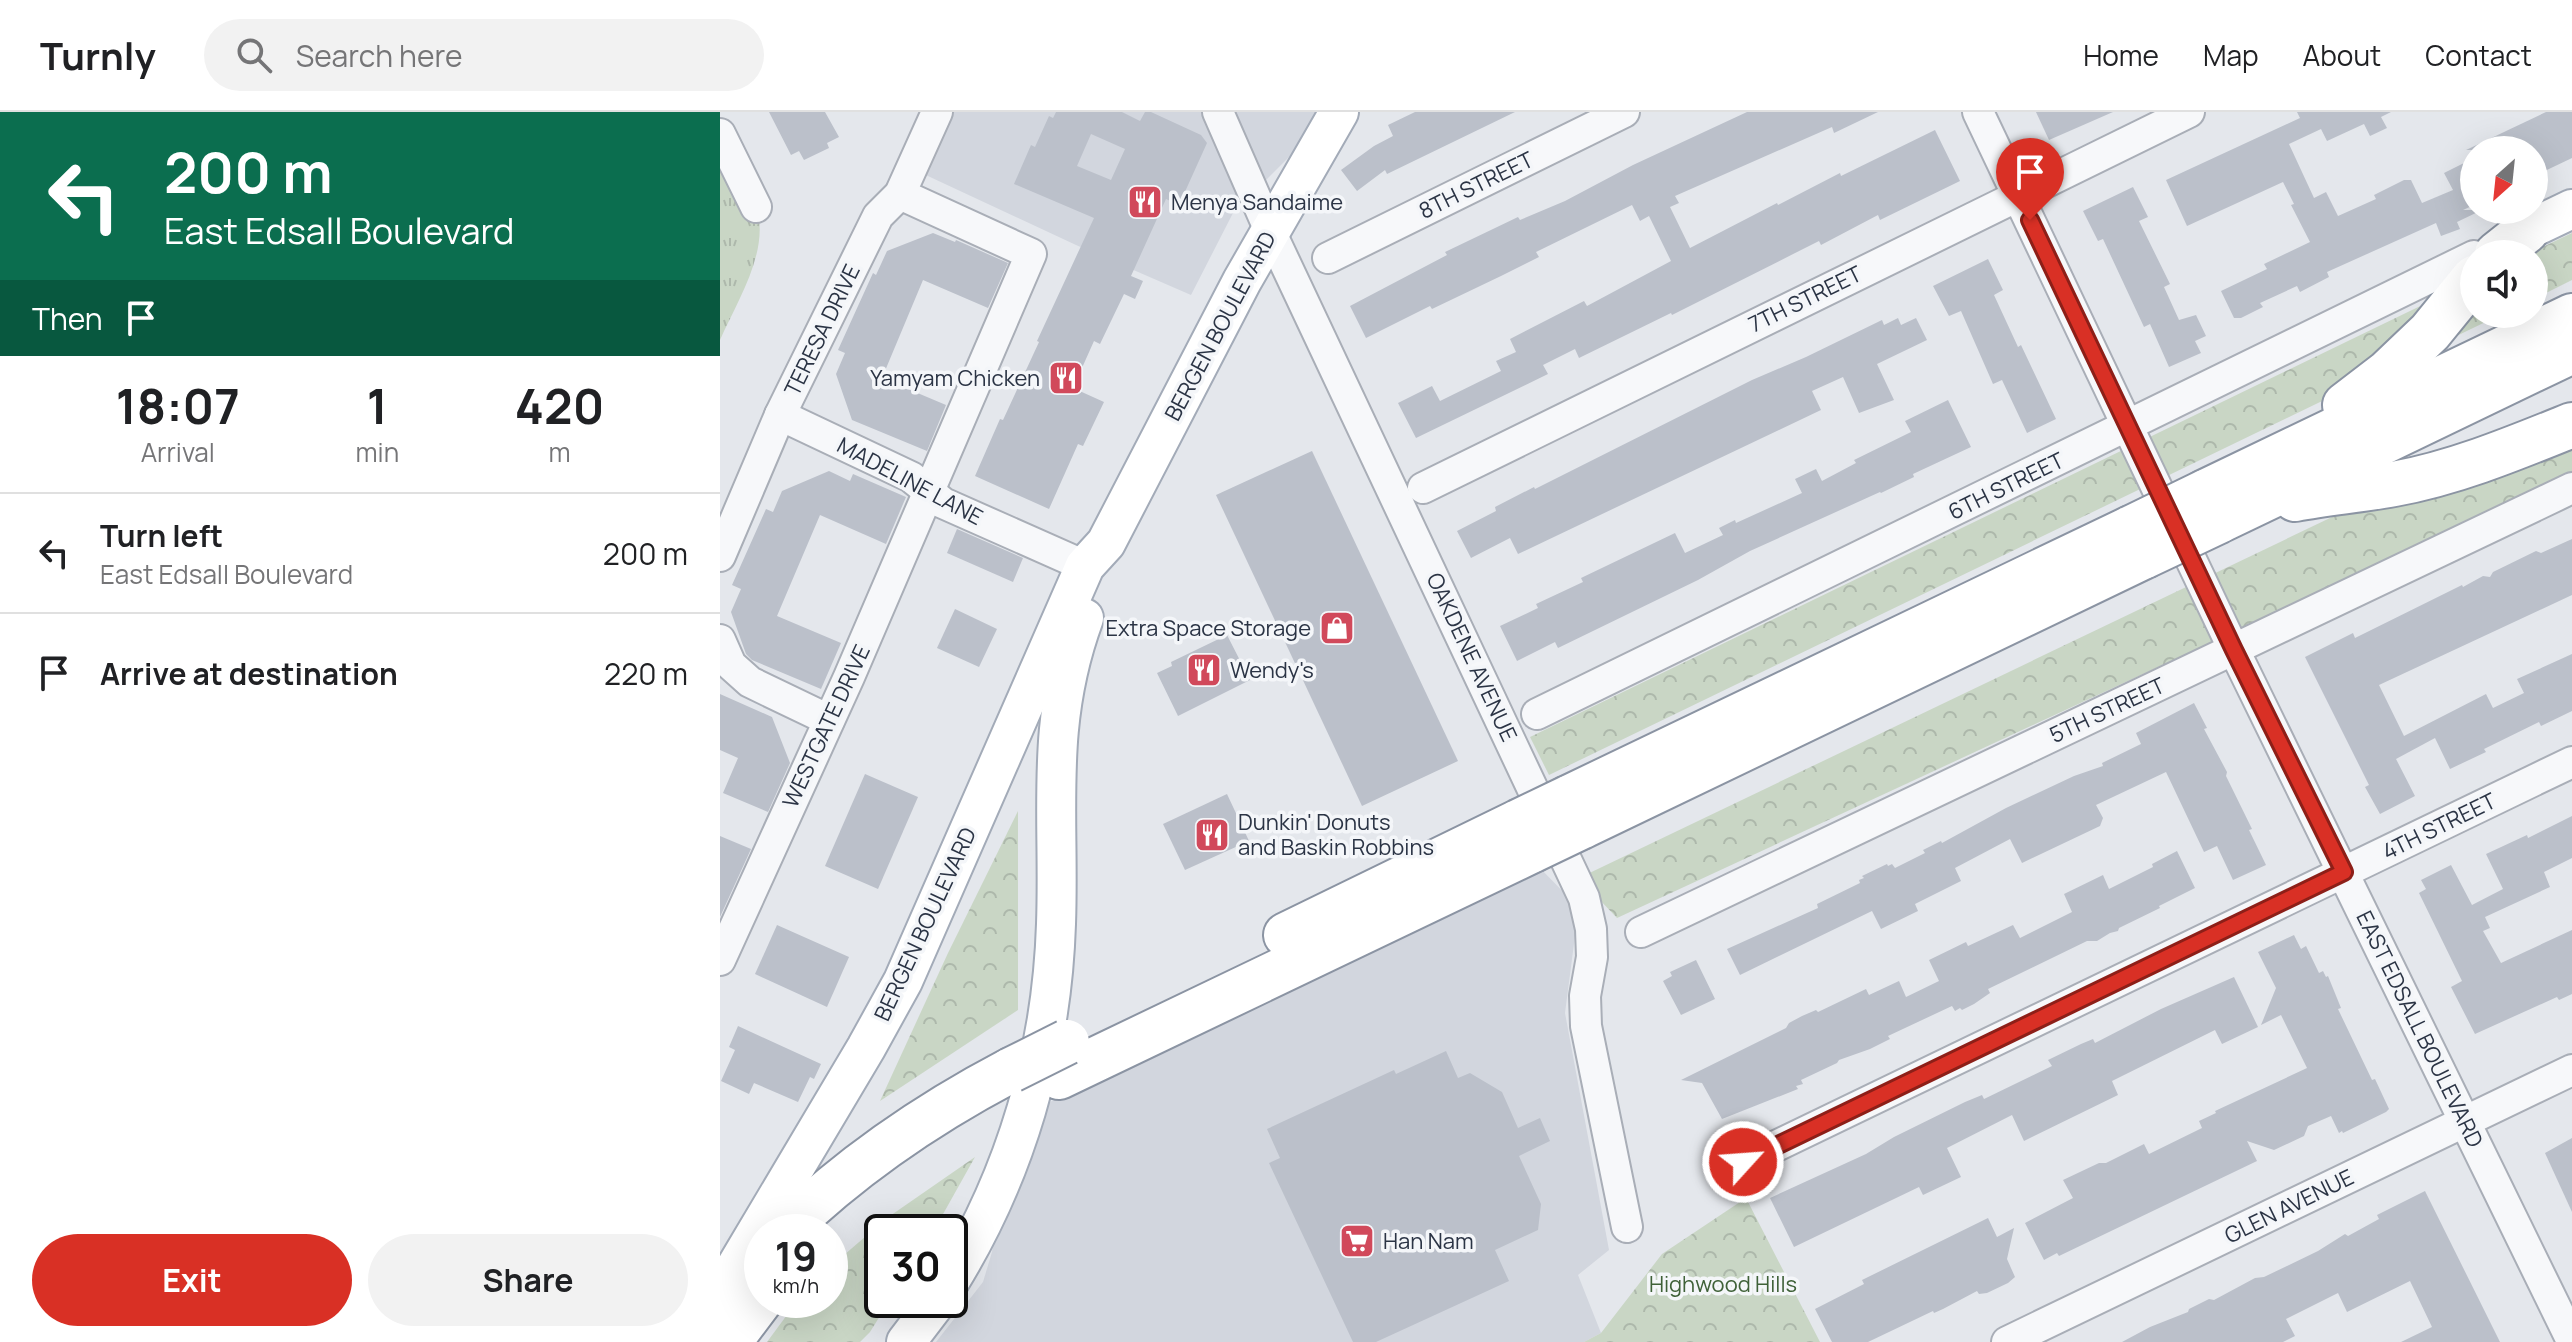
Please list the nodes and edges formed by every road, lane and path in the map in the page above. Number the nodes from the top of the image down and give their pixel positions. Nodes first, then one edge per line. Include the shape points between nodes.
1 (937, 112) edge
2 (1218, 112) edge
3 (1339, 112) edge
4 (1624, 112) edge
5 (1978, 112) edge
6 (2189, 112) edge
7 (720, 134) edge
8 (900, 194) junction
9 (2017, 194) junction
10 (756, 207) dead end
11 (2572, 209) edge
12 (1270, 231) junction
13 (2515, 240) edge
14 (1328, 258) dead end
15 (2460, 263) edge
16 (2460, 294) edge
17 (2572, 316) edge
18 (2572, 351) edge
19 (780, 415) junction
20 (2572, 425) edge
21 (2128, 427) junction
22 (2281, 456) junction
23 (1423, 488) dead end
24 (2572, 488) edge
25 (930, 492) junction
26 (2224, 506) junction
27 (1096, 555) junction
28 (720, 556) edge
29 (720, 640) edge
30 (2234, 650) junction
31 (1537, 714) dead end
32 (829, 720) junction
33 (2572, 762) edge
34 (2344, 872) junction
35 (1641, 932) dead end
36 (720, 960) edge
37 (2572, 1070) edge
38 (1007, 1087) junction
39 (2465, 1121) junction
40 (1743, 1162) dead end
41 (803, 1214) edge
42 (843, 1214) edge
43 (1627, 1227) dead end
44 (968, 1249) edge
45 (744, 1277) edge
46 (720, 1293) edge
47 (720, 1307) edge
48 (747, 1318) edge
49 (924, 1318) edge
50 (2572, 1341) edge
51 (729, 1342) edge
52 (906, 1342) edge
53 (2007, 1342) edge

1 - 8 street, TERESA DRIVE
2 - 12 street, OAKDENE AVENUE
3 - 12 main road, BERGEN BOULEVARD
4 - 14 street, 8TH STREET
5 - 9 street, EAST EDSALL BOULEVARD
6 - 9 street, 7TH STREET
7 - 10 street
8 - 19 street, TERESA DRIVE via 878,216
8 - 25 street, WESTGATE DRIVE via 1031,254
9 - 21 street, EAST EDSALL BOULEVARD
9 - 23 street, 7TH STREET
11 - 13 main road, 6TH STREET
12 - 27 main road, BERGEN BOULEVARD
12 - 43 street, OAKDENE AVENUE via 1584,898 1592,957 1586,1026
15 - 21 street, 6TH STREET
16 - 22 highway via 2388,372
17 - 22 highway
18 - 26 highway
19 - 25 street, MADELINE LANE via 911,477
19 - 28 street, TERESA DRIVE
20 - 26 highway via 2396,484
21 - 30 street, EAST EDSALL BOULEVARD
21 - 31 street, 6TH STREET
22 - 26 highway
24 - 30 street, 5TH STREET
25 - 27 street, MADELINE LANE via 943,503
25 - 32 street, WESTGATE DRIVE
26 - 38 highway, bridge via 2138,542
27 - 44 main road, BERGEN BOULEVARD via 1103,571 1074,646 1061,702 1055,952 1040,1060 1004,1174
27 - 46 main road, BERGEN BOULEVARD via 903,981
29 - 32 street via 731,665 750,682
30 - 34 street, EAST EDSALL BOULEVARD
30 - 35 street, 5TH STREET
32 - 36 street, WESTGATE DRIVE
33 - 34 street, 4TH STREET
34 - 39 street, EAST EDSALL BOULEVARD
34 - 40 street, 4TH STREET
37 - 39 street, GLEN AVENUE
38 - 41 highway via 942,1107 843,1177
38 - 42 highway
39 - 50 street, EAST EDSALL BOULEVARD
39 - 53 street, GLEN AVENUE
45 - 47 highway
48 - 51 highway
49 - 52 main road

